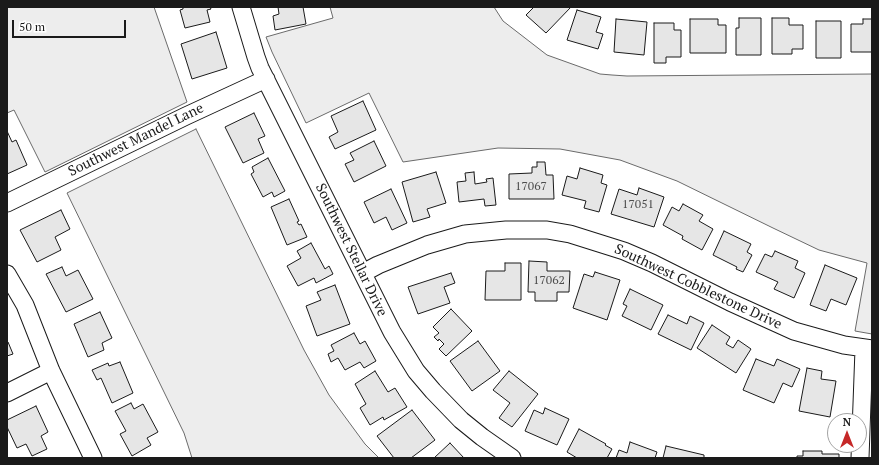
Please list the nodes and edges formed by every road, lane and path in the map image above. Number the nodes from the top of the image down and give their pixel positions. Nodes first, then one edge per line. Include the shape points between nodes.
1 (241, 7) edge
2 (266, 79) junction
3 (7, 203) edge
4 (363, 273) junction
5 (7, 274) edge
6 (868, 349) edge
7 (51, 371) junction
8 (7, 393) edge
9 (93, 458) edge
10 (512, 458) edge
11 (860, 458) edge

1 - 2 street, Southwest Stellar Drive via 256,57
2 - 3 street, Southwest Mandel Lane
2 - 4 street, Southwest Stellar Drive
4 - 6 street, Southwest Cobblestone Drive via 427,245 465,234 547,230 570,234 624,251 794,331
4 - 10 street, Southwest Stellar Drive via 392,332 416,371 461,420
5 - 7 street via 25,305
6 - 11 street
7 - 8 street
7 - 9 street

